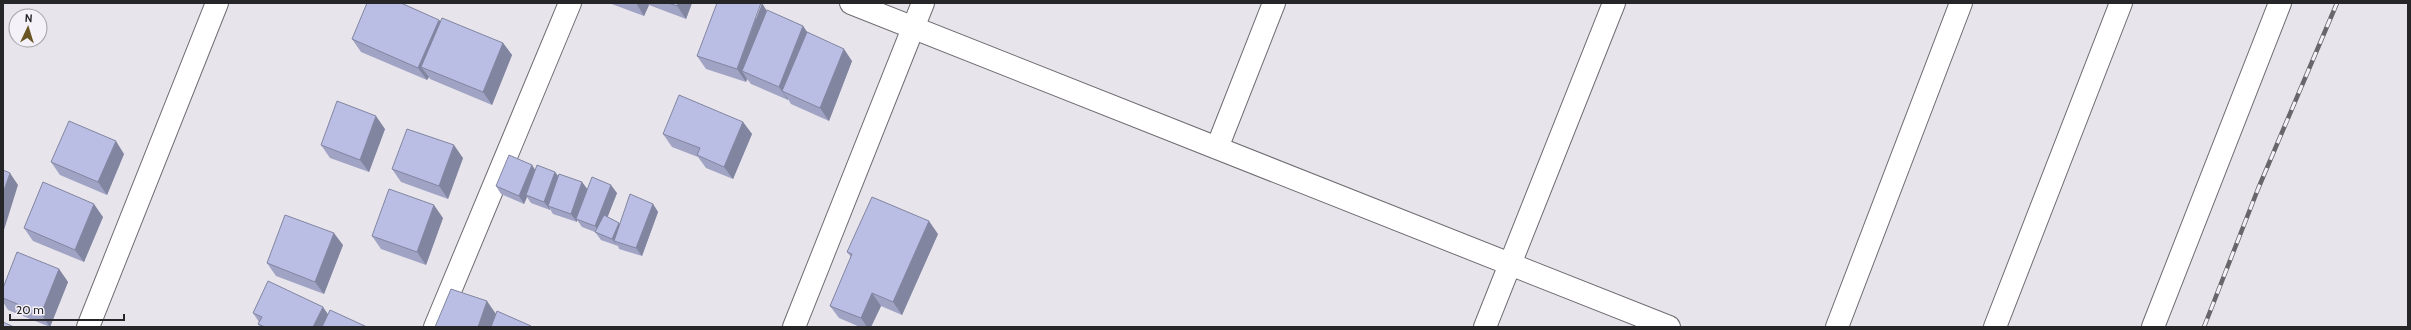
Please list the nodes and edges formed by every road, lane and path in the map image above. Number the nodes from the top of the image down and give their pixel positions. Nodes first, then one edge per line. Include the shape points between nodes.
1 (217, 3) edge
2 (570, 3) edge
3 (851, 3) edge
4 (923, 3) edge
5 (1274, 3) edge
6 (1614, 3) edge
7 (1961, 3) edge
8 (2121, 3) edge
9 (2280, 3) edge
10 (914, 28) junction
11 (1217, 148) junction
12 (1509, 265) junction
13 (88, 327) edge
14 (435, 327) edge
15 (795, 327) edge
16 (1485, 327) edge
17 (1669, 327) edge
18 (1837, 327) edge
19 (1995, 327) edge
20 (2153, 327) edge

1 - 13 street
2 - 14 street
3 - 10 street
4 - 10 street
5 - 11 street
6 - 12 street
7 - 18 street
8 - 19 street
9 - 20 street
10 - 11 street
10 - 15 street
11 - 12 street
12 - 16 street
12 - 17 street

